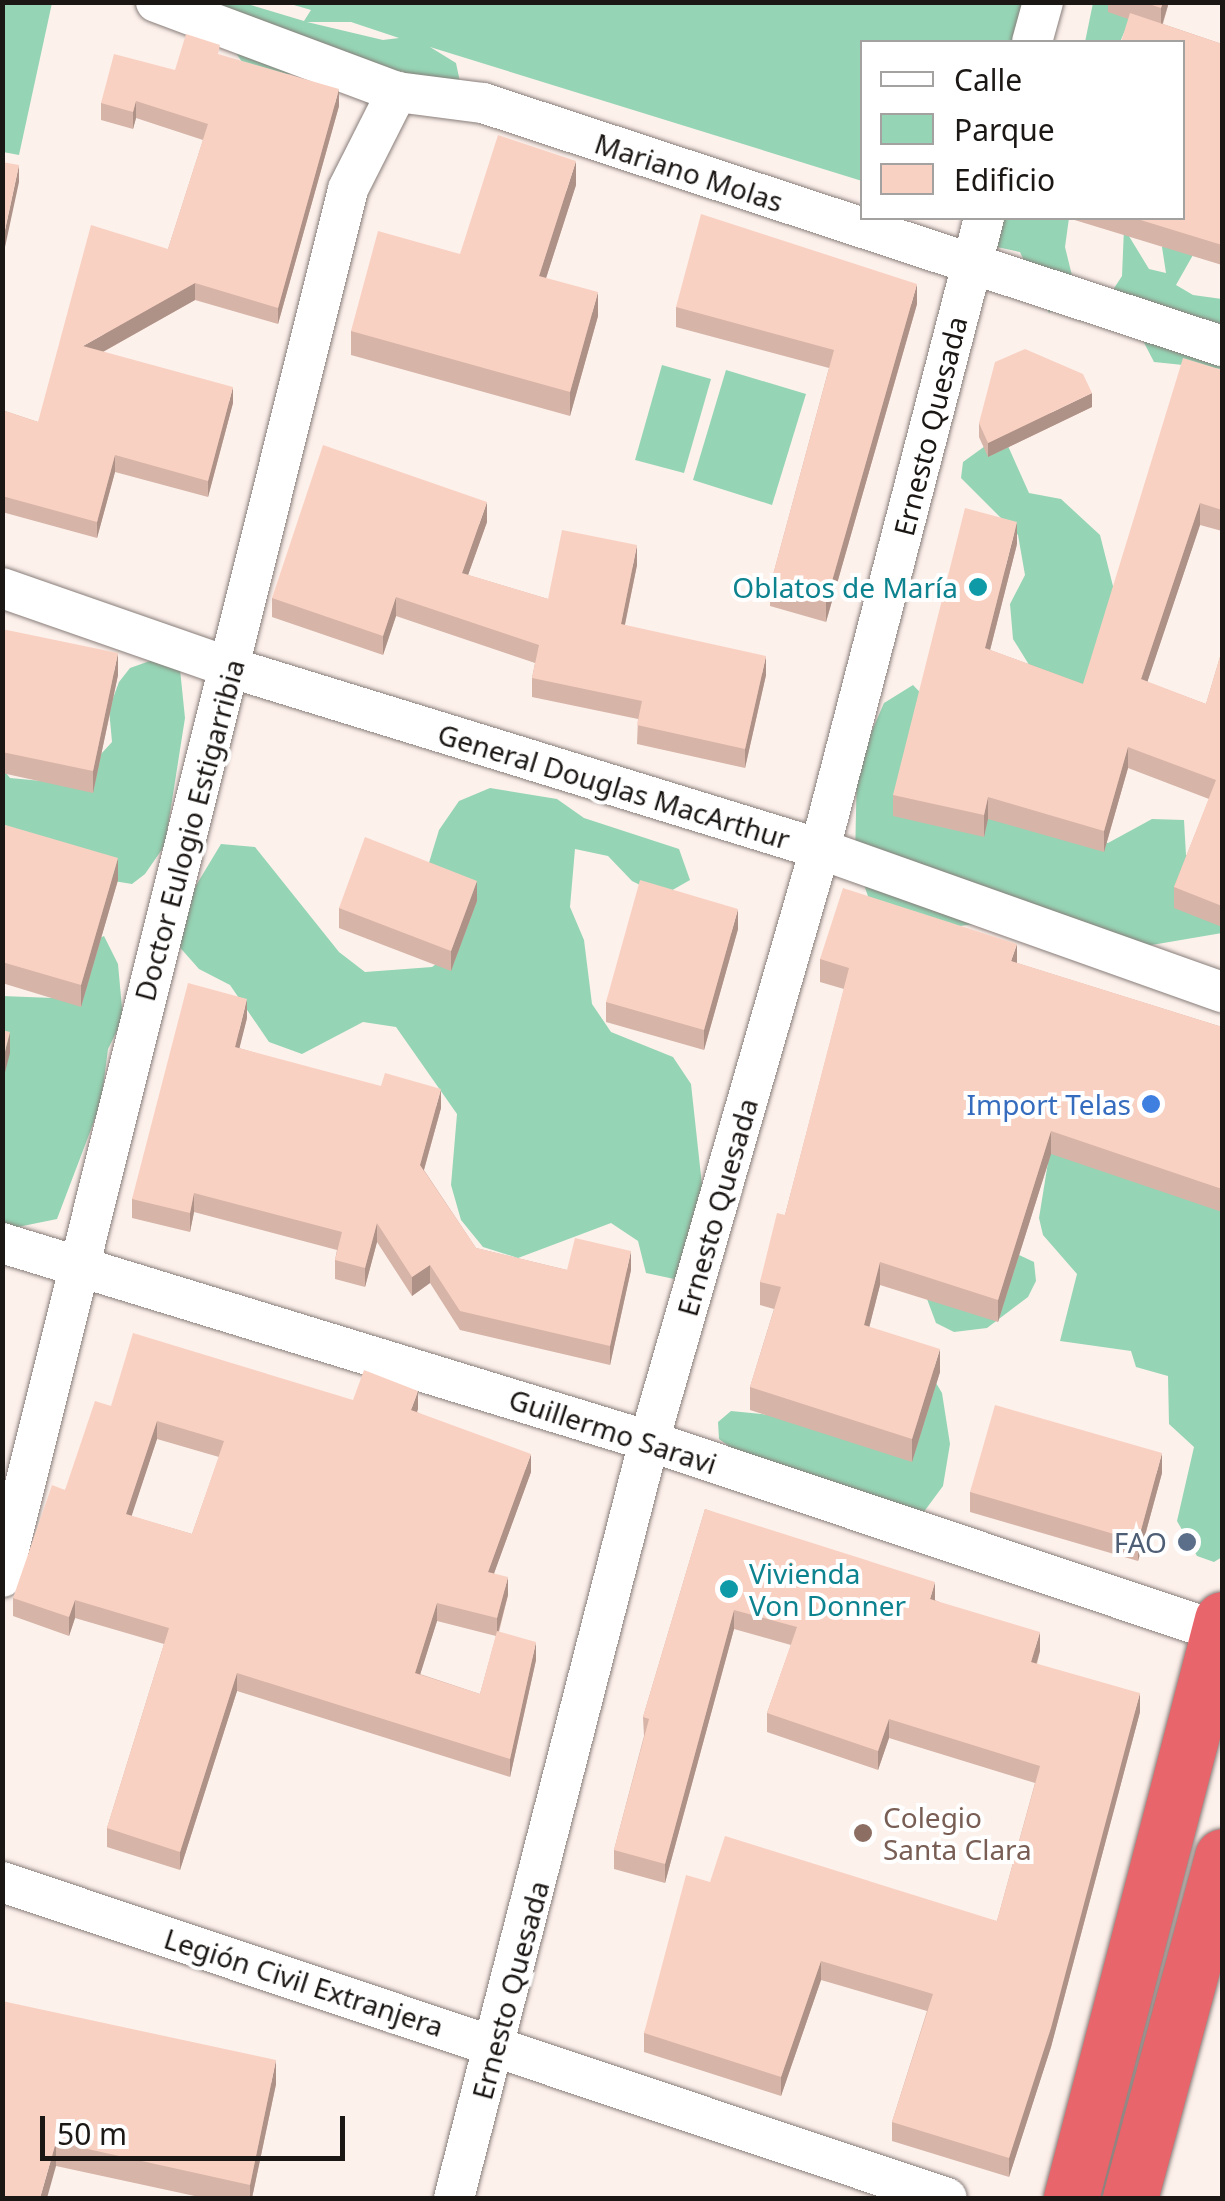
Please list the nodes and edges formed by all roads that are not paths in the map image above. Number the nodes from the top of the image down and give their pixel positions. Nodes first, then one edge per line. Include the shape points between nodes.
1 (156, 2) edge
2 (1043, 2) edge
3 (1033, 40) edge
4 (398, 92) junction
5 (983, 220) edge
6 (971, 265) junction
7 (1222, 346) edge
8 (2, 588) edge
9 (232, 668) junction
10 (820, 849) junction
11 (1222, 992) edge
12 (2, 1244) edge
13 (76, 1266) junction
14 (649, 1441) junction
15 (2, 1577) edge
16 (1221, 1626) edge
17 (1222, 1856) edge
18 (2, 1882) edge
19 (496, 2046) junction
20 (454, 2198) edge
21 (947, 2198) edge
22 (1071, 2198) edge
23 (1130, 2198) edge

1 - 4 street, Mariano Molas
2 - 3 street
4 - 6 street, Mariano Molas via 482,103
4 - 9 street, Doctor Eulogio Estigarribia via 348,189
5 - 6 street, Ernesto Quesada
6 - 7 street, Mariano Molas
6 - 10 street, Ernesto Quesada
8 - 9 street, General Douglas MacArthur
9 - 10 street, General Douglas MacArthur
9 - 13 street, Doctor Eulogio Estigarribia
10 - 11 street, General Douglas MacArthur
10 - 14 street, Ernesto Quesada
12 - 13 street, Guillermo Saravi
13 - 14 street, Guillermo Saravi
13 - 15 street, Doctor Eulogio Estigarribia
14 - 16 street, Guillermo Saravi
14 - 19 street, Ernesto Quesada
16 - 22 highway
17 - 23 highway
18 - 19 street, Legión Civil Extranjera
19 - 20 street, Ernesto Quesada
19 - 21 street, Legión Civil Extranjera

